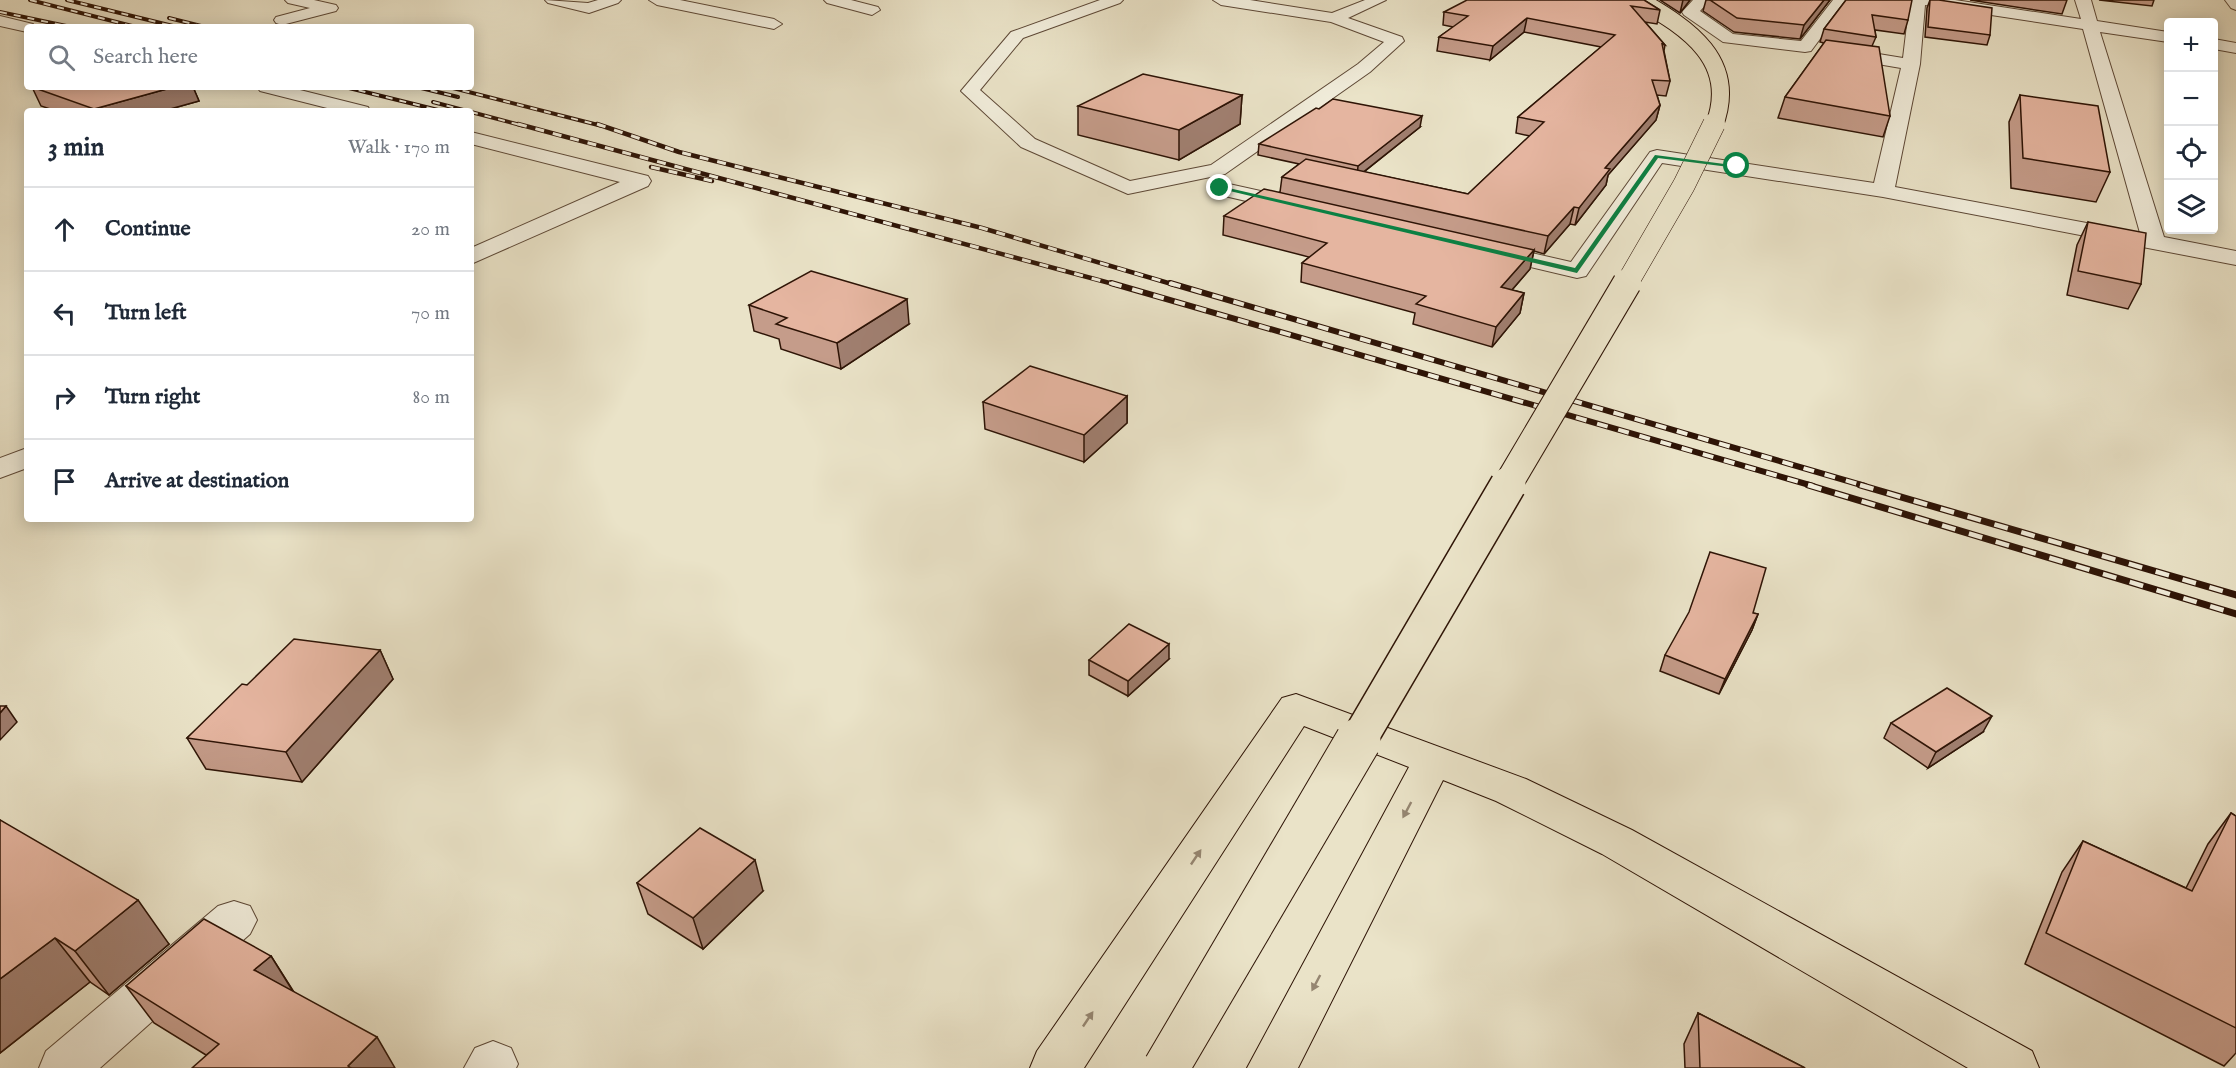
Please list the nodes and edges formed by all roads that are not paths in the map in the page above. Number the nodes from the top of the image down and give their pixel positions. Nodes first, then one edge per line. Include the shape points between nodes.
1 (293, 0) edge
2 (553, 0) edge
3 (613, 0) edge
4 (657, 0) edge
5 (832, 0) edge
6 (1115, 0) edge
7 (1221, 0) edge
8 (1378, 0) edge
9 (1639, 0) edge
10 (1702, 0) edge
11 (1840, 0) edge
12 (1918, 0) edge
13 (1925, 0) edge
14 (2083, 0) edge
15 (2234, 0) edge
16 (2236, 5) edge
17 (872, 10) dead end
18 (1334, 18) junction
19 (282, 20) dead end
20 (0, 21) edge
21 (774, 24) dead end
22 (2090, 25) junction
23 (24, 26) edge
24 (2164, 36) edge
25 (2218, 45) edge
26 (1805, 47) junction
27 (2236, 48) edge
28 (1911, 64) junction
29 (278, 90) edge
30 (350, 108) edge
31 (474, 139) edge
32 (1220, 188) dead end
33 (1883, 191) junction
34 (1324, 212) edge
35 (2154, 242) junction
36 (1462, 244) edge
37 (474, 256) edge
38 (2236, 258) edge
39 (24, 458) edge
40 (0, 469) edge
41 (1434, 759) junction
42 (234, 920) dead end
43 (64, 1068) edge
44 (1055, 1068) edge
45 (1166, 1068) edge
46 (1272, 1068) edge
47 (2014, 1068) edge

1 - 19 street via 330,8
2 - 3 street via 589,8
4 - 21 street
5 - 17 street
6 - 18 street via 1017,35 970,91 1028,143 1128,188 1218,170 1364,68 1396,41
7 - 18 street
8 - 18 street
9 - 45 main road, bridge via 1676,22 1710,58 1719,78 1721,98 1705,144
10 - 26 street via 1690,12 1729,38
11 - 26 street
12 - 28 street
13 - 22 street
14 - 22 street
15 - 16 street
20 - 23 street
22 - 24 street
22 - 35 street
25 - 27 street
26 - 28 street
28 - 33 street
29 - 30 street
31 - 37 street via 640,181
32 - 34 street
33 - 35 street
33 - 36 street via 1657,156 1577,271
35 - 38 street
39 - 40 street
44 -> 41 main road via 1296,708
41 -> 46 main road
41 - 47 main road via 1511,790 1617,842
42 - 43 street

